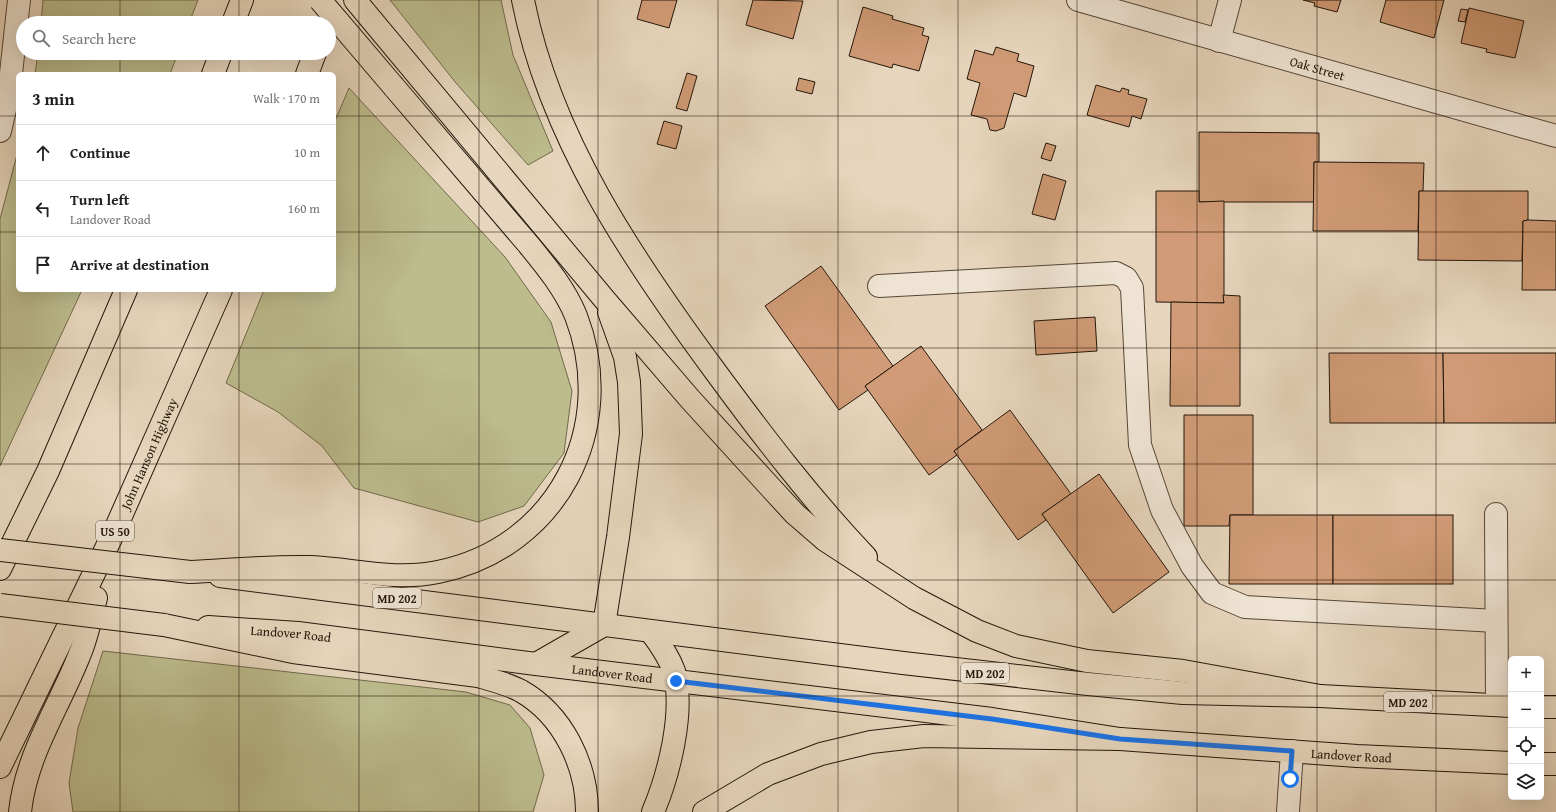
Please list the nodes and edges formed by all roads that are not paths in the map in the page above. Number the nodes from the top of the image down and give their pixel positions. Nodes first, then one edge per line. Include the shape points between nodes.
1 (19, 0) edge
2 (242, 0) edge
3 (320, 0) edge
4 (334, 0) edge
5 (355, 0) edge
6 (523, 0) edge
7 (1078, 0) edge
8 (1230, 0) edge
9 (17, 16) edge
10 (236, 16) edge
11 (328, 16) edge
12 (334, 16) edge
13 (336, 19) edge
14 (16, 25) edge
15 (1219, 40) junction
16 (218, 60) edge
17 (312, 60) edge
18 (214, 72) edge
19 (308, 72) edge
20 (0, 131) edge
21 (1556, 136) edge
22 (879, 286) dead end
23 (125, 292) edge
24 (220, 292) edge
25 (605, 300) junction
26 (1496, 514) dead end
27 (114, 532) junction
28 (0, 550) edge
29 (0, 568) edge
30 (190, 572) junction
31 (888, 581) junction
32 (0, 605) edge
33 (1496, 621) junction
34 (164, 625) junction
35 (604, 625) junction
36 (651, 632) junction
37 (536, 664) junction
38 (676, 681) junction
39 (1320, 696) junction
40 (1504, 706) edge
41 (1544, 707) edge
42 (1556, 707) edge
43 (1120, 739) junction
44 (1292, 751) junction
45 (1508, 763) edge
46 (1544, 764) edge
47 (1556, 764) edge
48 (0, 767) edge
49 (20, 812) edge
50 (587, 812) edge
51 (653, 812) edge
52 (704, 812) edge
53 (1288, 812) edge

1 - 9 street
2 - 10 main road
3 - 12 main road, bridge
4 - 11 main road
5 - 25 main road
6 - 31 main road via 537,58 567,131 588,176 635,256 697,346 770,444 835,524
7 - 15 street, Oak Street
8 - 15 street
13 - 30 main road, bridge via 528,244 568,299 582,334 590,374 588,419 584,441 575,466 553,500 528,528 490,555 458,568 417,575 392,576 312,567
14 - 20 street via 8,92
15 - 21 street, Oak Street
16 - 18 main road
17 - 19 main road
22 - 33 street via 1116,273 1126,278 1132,288 1140,445 1162,510 1192,566 1212,592 1245,607
23 - 29 main road via 54,457
24 - 27 main road, John Hanson Highway / US 50
25 - 31 main road via 726,440 795,514 825,540
25 - 35 main road via 625,357 629,382 631,434
26 - 33 street
27 - 48 main road, John Hanson Highway / US 50
27 - 49 main road via 80,656 41,735 22,794
28 - 30 main road, MD 202, bridge
30 - 35 main road, MD 202
31 - 39 main road via 947,616 1016,646 1087,661 1183,671
32 - 34 main road, Landover Road, bridge
33 - 40 street
34 - 37 main road, Landover Road via 298,633
34 - 50 main road via 293,652 478,676 521,691 542,706 567,739 583,773
35 - 36 main road, MD 202
35 - 37 main road
36 - 38 main road via 667,656
36 - 39 main road, MD 202 via 910,664 1183,693
37 - 38 main road, Landover Road
38 - 43 main road, Landover Road via 992,719
38 - 51 main road via 676,721 671,751 664,785
39 - 40 main road, MD 202
41 - 42 main road
43 - 44 main road, Landover Road
43 - 52 main road via 924,736 871,742 821,754 787,766 741,789
44 - 45 main road, Landover Road
44 - 53 street
46 - 47 main road

